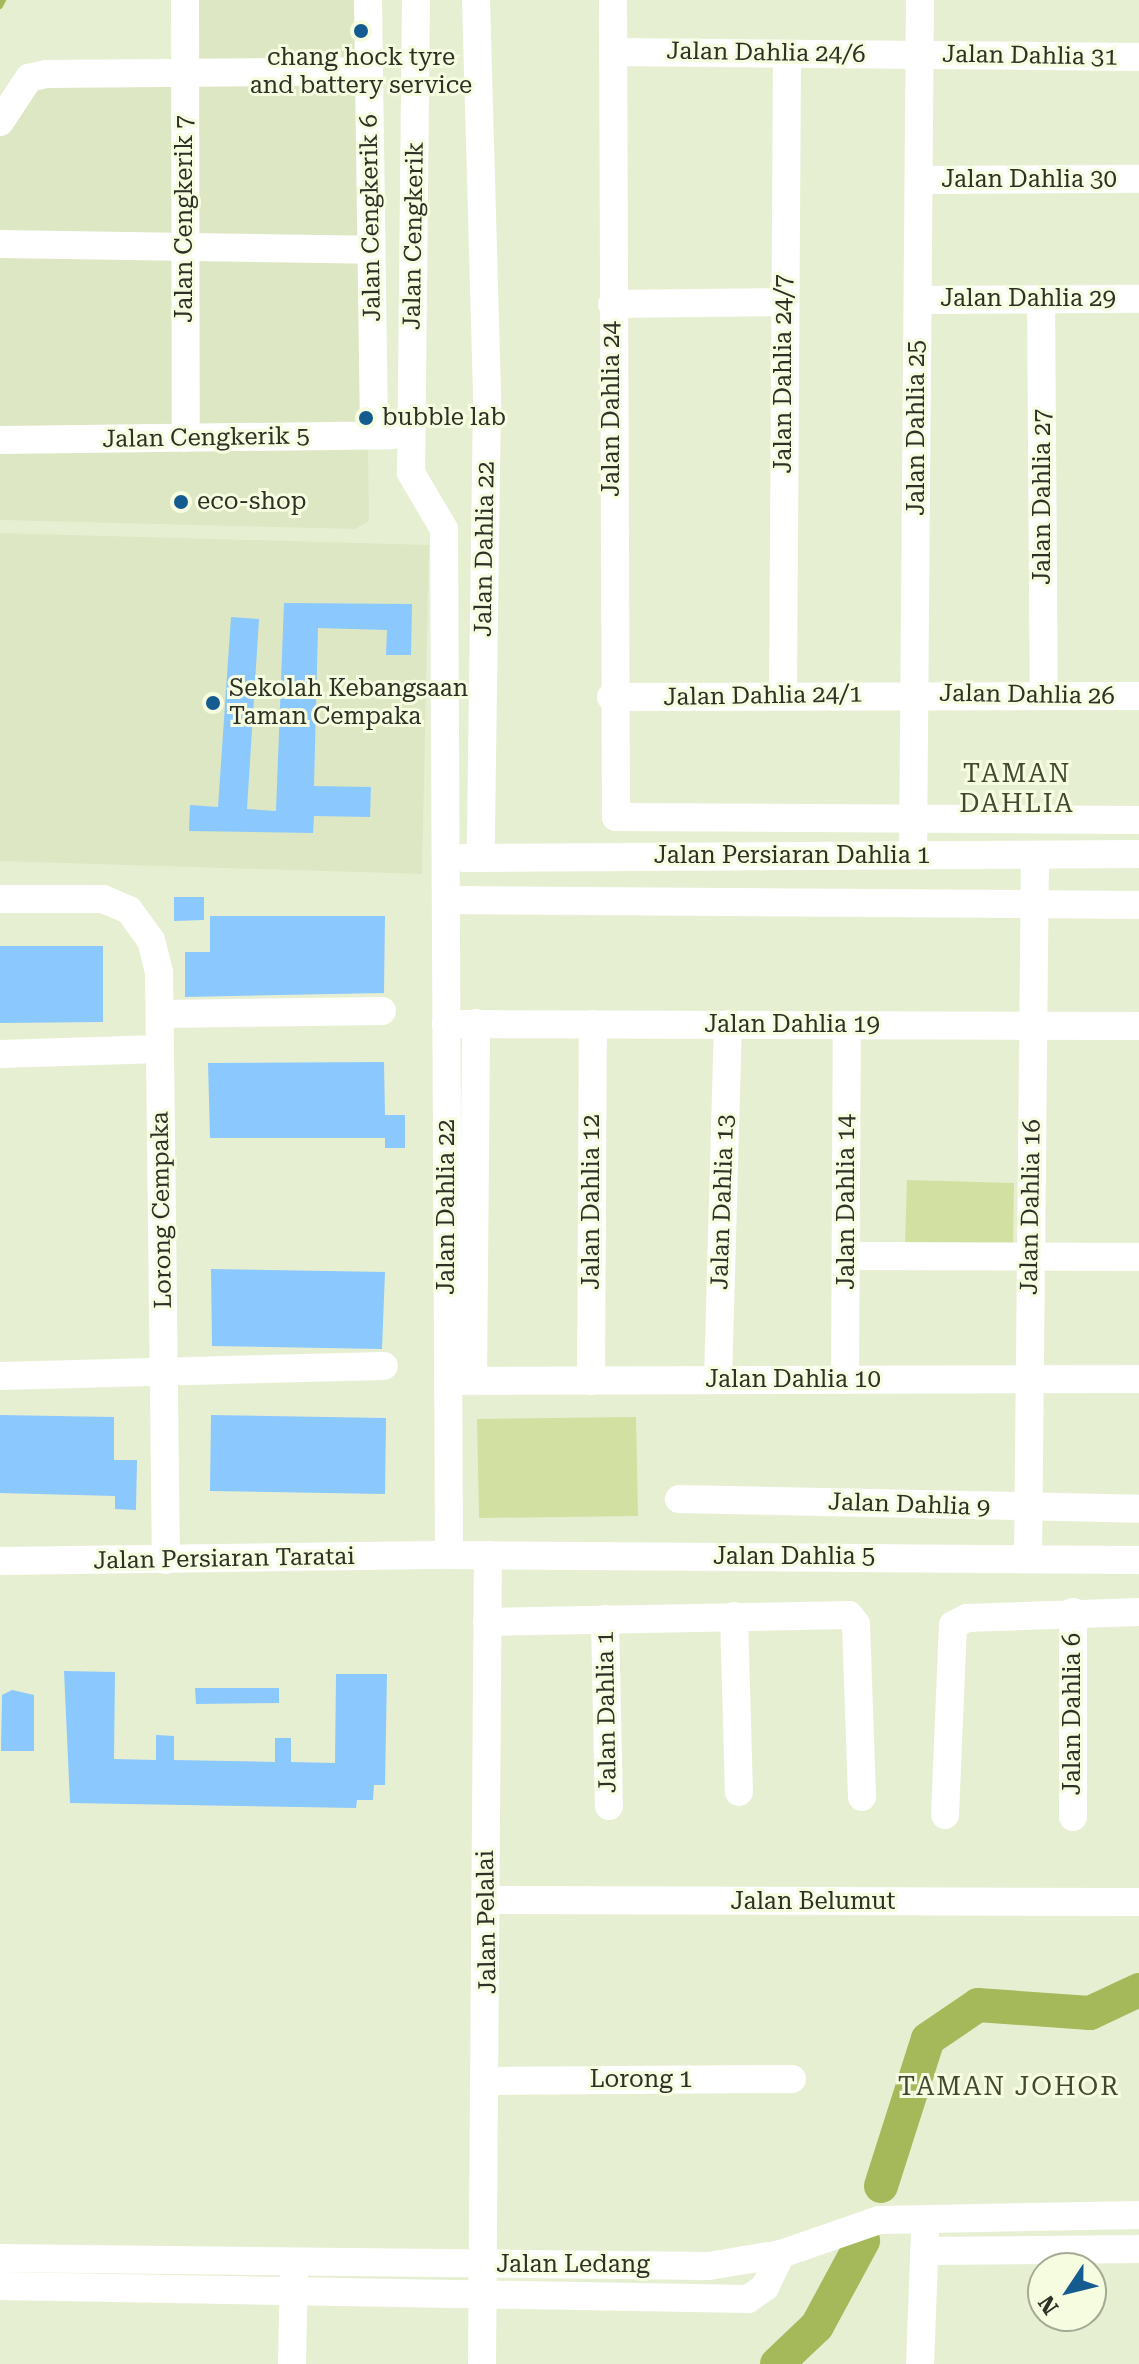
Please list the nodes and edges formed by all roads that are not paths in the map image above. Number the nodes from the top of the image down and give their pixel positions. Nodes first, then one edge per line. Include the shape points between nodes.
1 (185, 0) edge
2 (368, 0) edge
3 (416, 0) edge
4 (476, 0) edge
5 (613, 0) edge
6 (920, 0) edge
7 (613, 52) junction
8 (787, 54) junction
9 (920, 55) junction
10 (1139, 57) edge
11 (185, 70) junction
12 (369, 71) junction
13 (0, 122) edge
14 (1139, 179) edge
15 (919, 180) junction
16 (0, 244) edge
17 (185, 245) junction
18 (371, 250) junction
19 (1041, 299) junction
20 (1139, 299) edge
21 (918, 300) junction
22 (784, 302) junction
23 (612, 304) junction
24 (374, 435) junction
25 (411, 435) junction
26 (186, 438) junction
27 (0, 440) edge
28 (411, 473) joint
29 (915, 694) junction
30 (783, 695) junction
31 (1044, 695) junction
32 (1139, 696) edge
33 (611, 697) junction
34 (913, 820) junction
35 (1139, 820) edge
36 (1139, 854) edge
37 (913, 855) junction
38 (1035, 855) junction
39 (481, 858) junction
40 (445, 859) junction
41 (0, 899) edge
42 (446, 900) junction
43 (1034, 904) junction
44 (1139, 905) edge
45 (382, 1011) dead end
46 (160, 1014) junction
47 (476, 1023) junction
48 (446, 1024) junction
49 (593, 1024) junction
50 (728, 1024) junction
51 (847, 1025) junction
52 (1033, 1025) junction
53 (1139, 1026) edge
54 (160, 1049) junction
55 (0, 1054) edge
56 (848, 1256) junction
57 (1031, 1257) junction
58 (1139, 1257) edge
59 (384, 1366) dead end
60 (164, 1370) junction
61 (0, 1376) edge
62 (1139, 1379) edge
63 (718, 1380) junction
64 (845, 1380) junction
65 (1030, 1380) junction
66 (460, 1381) junction
67 (591, 1381) junction
68 (679, 1499) dead end
69 (1029, 1508) junction
70 (1139, 1509) edge
71 (449, 1555) junction
72 (488, 1555) junction
73 (1028, 1559) junction
74 (166, 1560) junction
75 (1139, 1560) edge
76 (0, 1561) edge
77 (1073, 1612) junction
78 (1139, 1612) edge
79 (734, 1616) junction
80 (605, 1619) junction
81 (487, 1622) junction
82 (739, 1792) dead end
83 (862, 1797) dead end
84 (609, 1806) dead end
85 (945, 1815) dead end
86 (1073, 1817) dead end
87 (486, 1900) junction
88 (1139, 1902) edge
89 (792, 2079) dead end
90 (489, 2081) junction
91 (1139, 2215) edge
92 (926, 2216) junction
93 (1139, 2249) edge
94 (924, 2251) junction
95 (781, 2254) junction
96 (295, 2256) junction
97 (0, 2258) edge
98 (484, 2276) junction
99 (0, 2286) edge
100 (293, 2286) junction
101 (292, 2364) edge
102 (482, 2364) edge
103 (920, 2364) edge

1 - 11 street, Jalan Cengkerik 7
2 - 12 street, Jalan Cengkerik 6
3 - 25 street, Jalan Cengkerik
4 - 39 street, Jalan Dahlia 22 via 487,401
5 - 7 street, Jalan Dahlia 24
6 - 9 street, Jalan Dahlia 25
7 - 8 street, Jalan Dahlia 24/6
7 - 23 street, Jalan Dahlia 24
8 - 9 street, Jalan Dahlia 24/6
8 - 22 street, Jalan Dahlia 24/7
9 - 10 street, Jalan Dahlia 31
9 - 15 street, Jalan Dahlia 25
11 - 12 street
11 - 13 street via 29,78
11 - 17 street, Jalan Cengkerik 7
12 - 18 street, Jalan Cengkerik 6
14 - 15 street, Jalan Dahlia 30
15 - 21 street, Jalan Dahlia 25
16 - 17 street
17 - 18 street
17 - 26 street, Jalan Cengkerik 7
18 - 24 street, Jalan Cengkerik 6
19 - 20 street, Jalan Dahlia 29
19 - 21 street, Jalan Dahlia 29
19 - 31 street, Jalan Dahlia 27
21 - 29 street, Jalan Dahlia 25
22 - 23 street
22 - 30 street, Jalan Dahlia 24/7
23 - 33 street, Jalan Dahlia 24
24 - 25 street, Jalan Cengkerik 5
24 - 26 street, Jalan Cengkerik 5
25 - 28 street, Jalan Cengkerik
26 - 27 street, Jalan Cengkerik 5
28 - 40 street, Jalan Dahlia 22 via 444,529
29 - 30 street, Jalan Dahlia 24/1
29 - 31 street, Jalan Dahlia 26
29 - 34 street, Jalan Dahlia 25
30 - 33 street, Jalan Dahlia 24/1
31 - 32 street, Jalan Dahlia 26
33 - 34 street, Jalan Dahlia 24 via 616,817
34 - 35 street
34 - 37 street, Jalan Dahlia 25
36 - 38 street, Jalan Persiaran Dahlia 1
37 - 38 street, Jalan Persiaran Dahlia 1
37 - 39 street, Jalan Persiaran Dahlia 1
38 - 43 street, Jalan Dahlia 16
39 - 40 street, Jalan Persiaran Dahlia 1
40 - 42 street, Jalan Dahlia 22
41 - 46 street, Lorong Cempaka via 103,899 129,910 151,940
42 - 43 street, Jalan Persiaran Dahlia 1
42 - 48 street, Jalan Dahlia 22
43 - 44 street, Jalan Persiaran Dahlia 1
43 - 52 street, Jalan Dahlia 16
45 - 46 street
46 - 54 street, Lorong Cempaka
47 - 48 street, Jalan Dahlia 19
47 - 49 street, Jalan Dahlia 19
47 - 66 street
48 - 66 street, Jalan Dahlia 22
49 - 50 street, Jalan Dahlia 19
49 - 67 street, Jalan Dahlia 12
50 - 51 street, Jalan Dahlia 19
50 - 63 street, Jalan Dahlia 13
51 - 52 street, Jalan Dahlia 19
51 - 56 street, Jalan Dahlia 14
52 - 53 street, Jalan Dahlia 19
52 - 57 street, Jalan Dahlia 16
54 - 55 street
54 - 60 street, Lorong Cempaka
56 - 57 street
56 - 64 street, Jalan Dahlia 14
57 - 58 street
57 - 65 street, Jalan Dahlia 16
59 - 60 street
60 - 61 street
60 - 74 street, Lorong Cempaka
62 - 65 street, Jalan Dahlia 10
63 - 64 street, Jalan Dahlia 10
63 - 67 street, Jalan Dahlia 10
64 - 65 street, Jalan Dahlia 10
65 - 69 street, Jalan Dahlia 16
66 - 67 street, Jalan Dahlia 10
66 - 71 street, Jalan Dahlia 22
68 - 69 street, Jalan Dahlia 9
69 - 70 street, Jalan Dahlia 9
69 - 73 street, Jalan Dahlia 16
71 - 72 street, Jalan Dahlia 5
71 - 74 street, Jalan Persiaran Taratai
72 - 73 street, Jalan Dahlia 5
72 - 81 street, Jalan Pelalai
73 - 75 street, Jalan Dahlia 5
74 - 76 street, Jalan Persiaran Taratai
77 - 78 street
77 - 85 street via 967,1618 948,1632
77 - 86 street, Jalan Dahlia 6
79 - 80 street
79 - 82 street
79 - 83 street via 840,1612 856,1624
80 - 81 street
80 - 84 street, Jalan Dahlia 1
81 - 87 street, Jalan Pelalai
87 - 88 street, Jalan Belumut
87 - 90 street, Jalan Pelalai
89 - 90 street, Lorong 1
90 - 98 street, Jalan Pelalai
91 - 92 street, Jalan Ledang
92 - 94 street
92 - 95 street, Jalan Ledang via 846,2228
93 - 94 street
94 - 103 street
95 - 98 street, Jalan Ledang via 709,2266
95 - 98 street via 765,2287 748,2299
96 - 97 street, Jalan Ledang
96 - 98 street, Jalan Ledang
96 - 100 street
98 - 100 street
98 - 102 street, Jalan Pelalai
99 - 100 street
100 - 101 street

